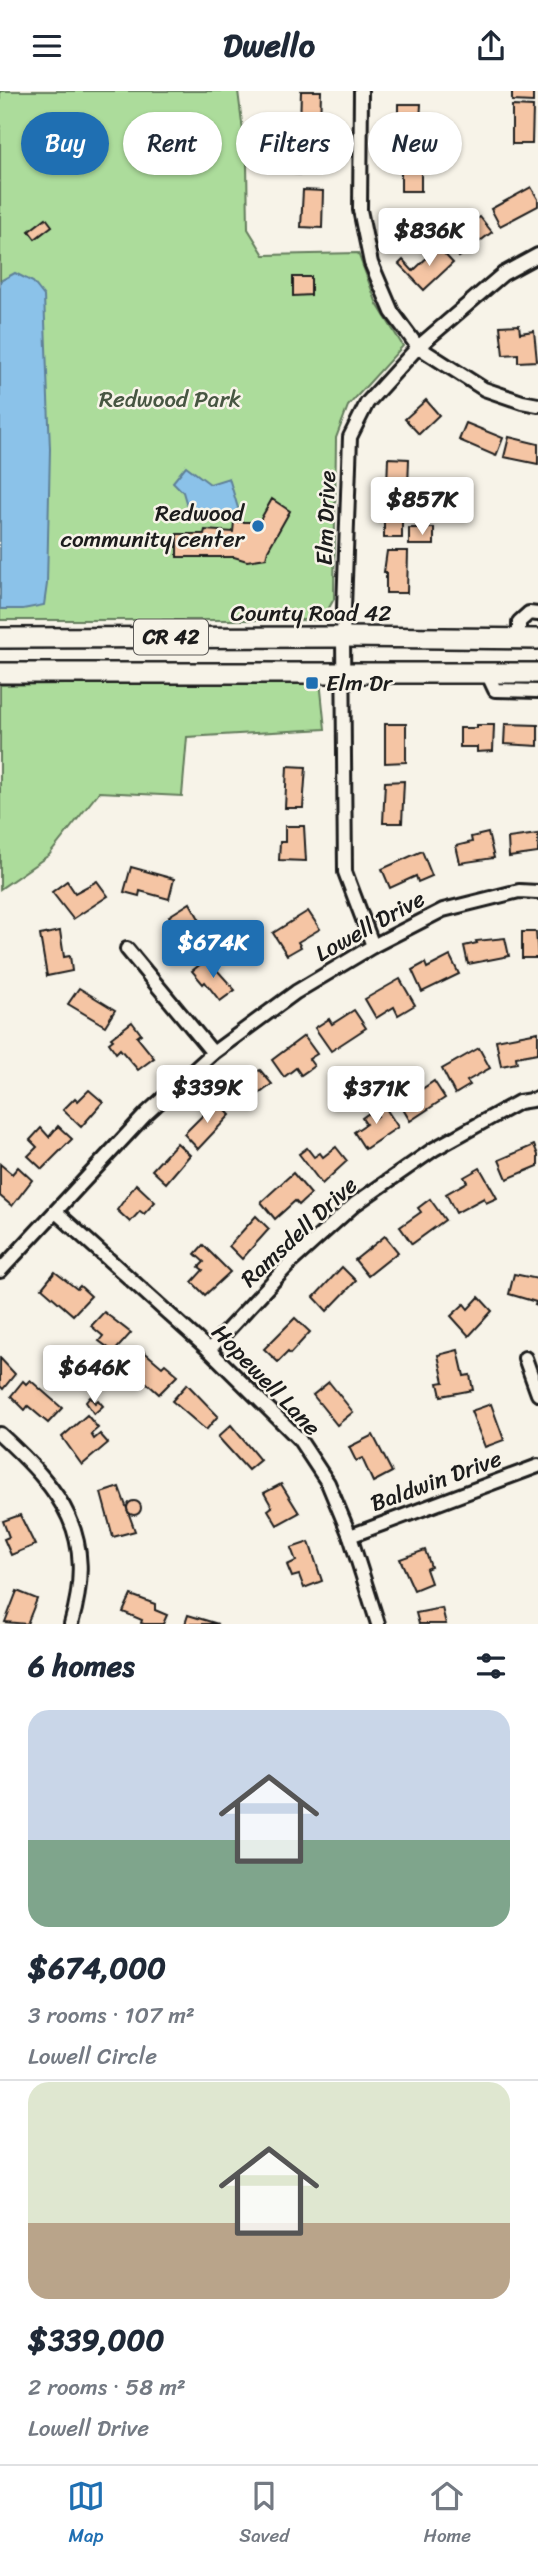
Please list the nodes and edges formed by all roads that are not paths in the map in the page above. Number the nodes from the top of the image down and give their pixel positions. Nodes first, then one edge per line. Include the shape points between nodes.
1 (361, 91) edge
2 (538, 255) edge
3 (418, 347) junction
4 (538, 405) edge
5 (538, 614) edge
6 (343, 636) junction
7 (0, 638) edge
8 (528, 639) edge
9 (0, 673) edge
10 (343, 673) junction
11 (487, 673) junction
12 (538, 674) edge
13 (538, 691) edge
14 (538, 892) edge
15 (373, 946) junction
16 (127, 949) dead end
17 (213, 1053) junction
18 (538, 1099) edge
19 (56, 1212) junction
20 (0, 1271) edge
21 (209, 1350) junction
22 (525, 1358) dead end
23 (538, 1394) edge
24 (0, 1434) edge
25 (538, 1466) edge
26 (350, 1536) junction
27 (71, 1624) edge
28 (378, 1624) edge

1 - 3 street via 364,234 382,292
2 - 3 street, Elm Drive via 503,274
3 - 4 street via 484,389
3 - 6 street, Elm Drive via 367,403 350,437
5 - 8 street via 528,613 519,622
6 - 7 highway, County Road 42 / CR 42
6 - 8 highway, County Road 42 / CR 42
6 - 10 street, Elm Drive
9 - 10 highway, CR 42
10 - 11 highway, CR 42
10 - 15 street, Elm Drive via 345,872
11 - 12 highway, CR 42
11 - 13 street via 495,690
14 - 15 street, Lowell Drive via 519,891 443,910
15 - 17 street, Lowell Drive via 296,992
16 - 17 street
17 - 19 street, Lowell Drive via 147,1113
18 - 21 street, Ramsdell Drive via 519,1102 434,1149 355,1204 292,1261
19 - 20 street, Lowell Drive
19 - 21 street, Hopewell Lane
21 - 26 street, Hopewell Lane via 299,1439 328,1483
22 - 23 street
24 - 27 street via 38,1469 63,1502 75,1532 80,1565
25 - 26 street, Baldwin Drive
26 - 28 street, Hopewell Lane

